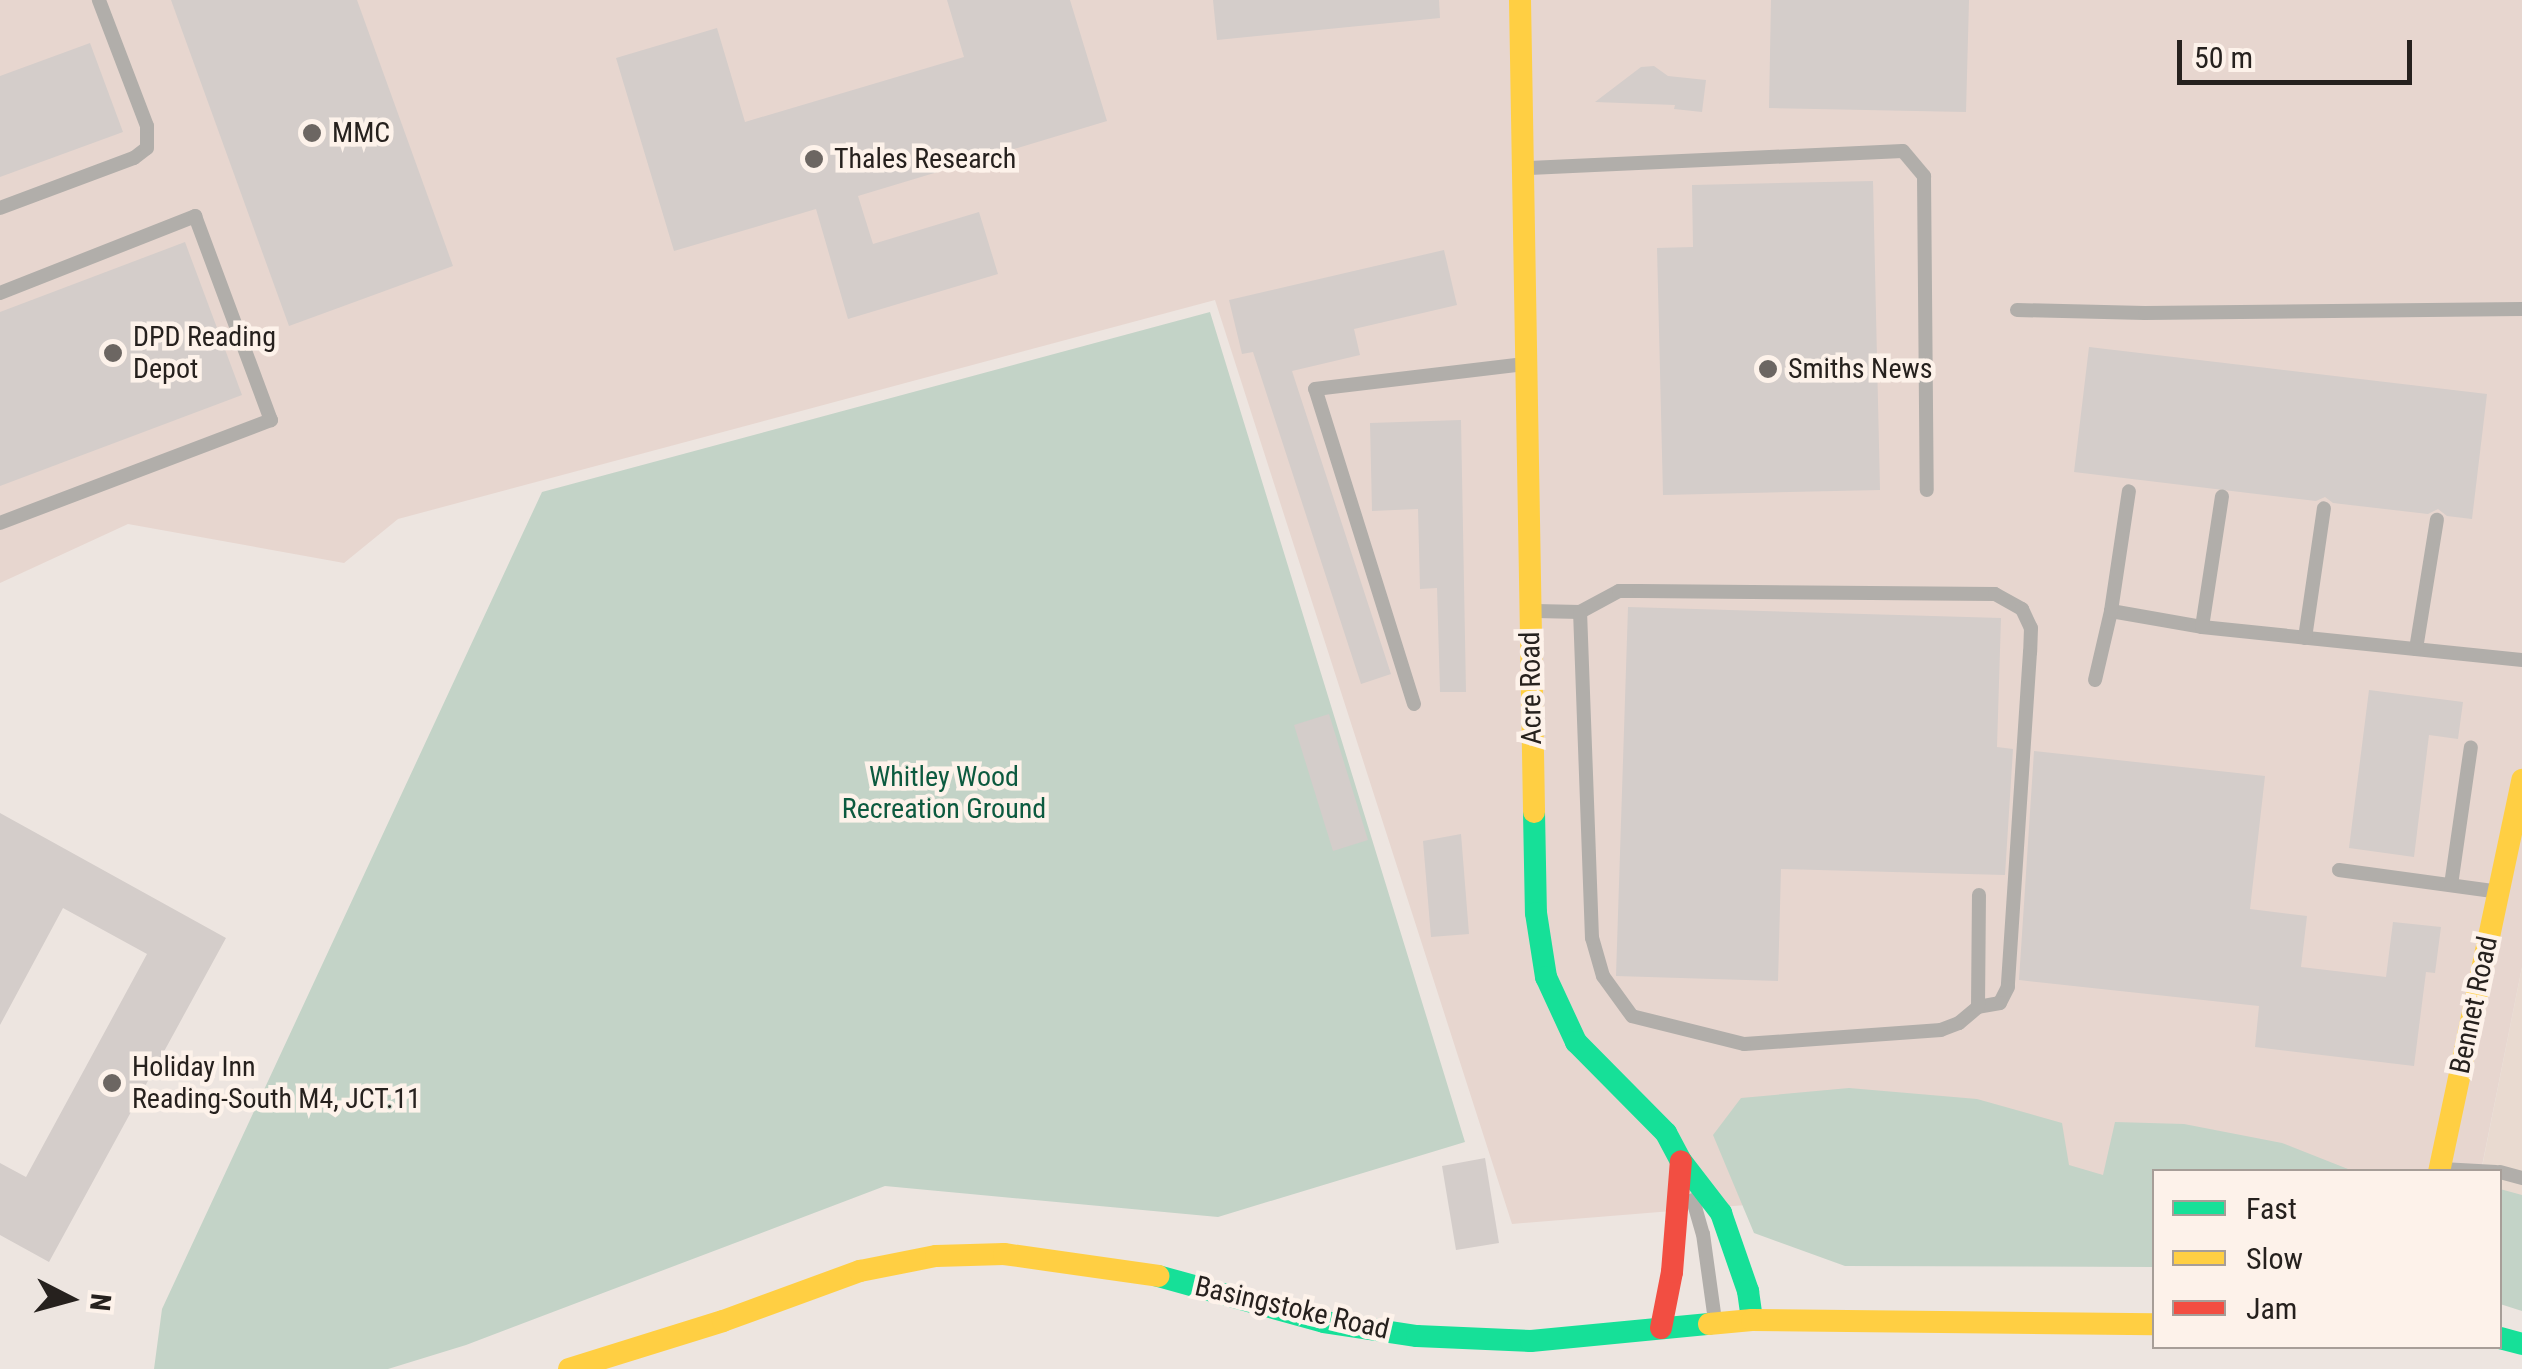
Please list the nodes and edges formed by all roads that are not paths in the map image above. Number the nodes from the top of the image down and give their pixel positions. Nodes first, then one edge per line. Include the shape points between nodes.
1 (99, 0) edge
2 (1520, 0) edge
3 (1523, 168) junction
4 (0, 208) edge
5 (0, 293) edge
6 (2522, 309) edge
7 (2018, 310) dead end
8 (1526, 364) junction
9 (1927, 490) dead end
10 (2129, 492) dead end
11 (2222, 496) dead end
12 (2324, 508) dead end
13 (2437, 520) dead end
14 (0, 523) edge
15 (1530, 610) junction
16 (2111, 611) junction
17 (1580, 612) junction
18 (2202, 627) junction
19 (2305, 638) junction
20 (2416, 649) junction
21 (2522, 660) edge
22 (2095, 680) dead end
23 (1414, 704) dead end
24 (2471, 746) dead end
25 (2522, 780) edge
26 (2339, 870) dead end
27 (2451, 884) junction
28 (2499, 892) junction
29 (1979, 896) dead end
30 (1978, 1007) junction
31 (1680, 1161) junction
32 (2439, 1169) edge
33 (1752, 1320) junction
34 (1715, 1324) junction
35 (2152, 1324) edge
36 (1661, 1328) junction
37 (1531, 1340) junction
38 (569, 1369) edge
39 (1531, 1369) edge

1 - 4 lane via 148,126 147,148
2 - 3 street, Acre Road
3 - 8 street, Acre Road
3 - 9 lane via 1902,151 1924,176
5 - 14 lane via 196,216 271,420
6 - 7 lane
8 - 15 street, Acre Road
8 - 23 lane via 1315,390
10 - 16 lane
11 - 18 lane
12 - 19 lane
13 - 20 lane
15 - 17 lane
15 - 31 street, Acre Road via 1536,913 1546,977 1576,1042 1666,1133
16 - 18 lane
16 - 22 lane
17 - 30 lane via 1590,924 1603,976 1632,1016 1744,1044 1941,1030
17 - 30 lane via 1619,592 1640,591 1995,594 2022,608 2031,628 2008,987 2000,1003
18 - 19 lane
19 - 20 lane
20 - 21 lane
24 - 27 lane
25 - 28 street, Bennet Road
26 - 27 lane
27 - 28 lane
28 - 32 street, Bennet Road
29 - 30 lane
31 - 33 street via 1721,1212
31 - 34 lane, Acre Road via 1704,1234
31 - 36 street
33 - 34 street, Basingstoke Road
33 - 35 street, Basingstoke Road
34 - 36 street, Basingstoke Road
36 - 37 street, Basingstoke Road
37 - 38 street, Basingstoke Road via 1417,1336 1324,1322 1146,1274 1004,1254 936,1256 860,1271
37 - 39 street

